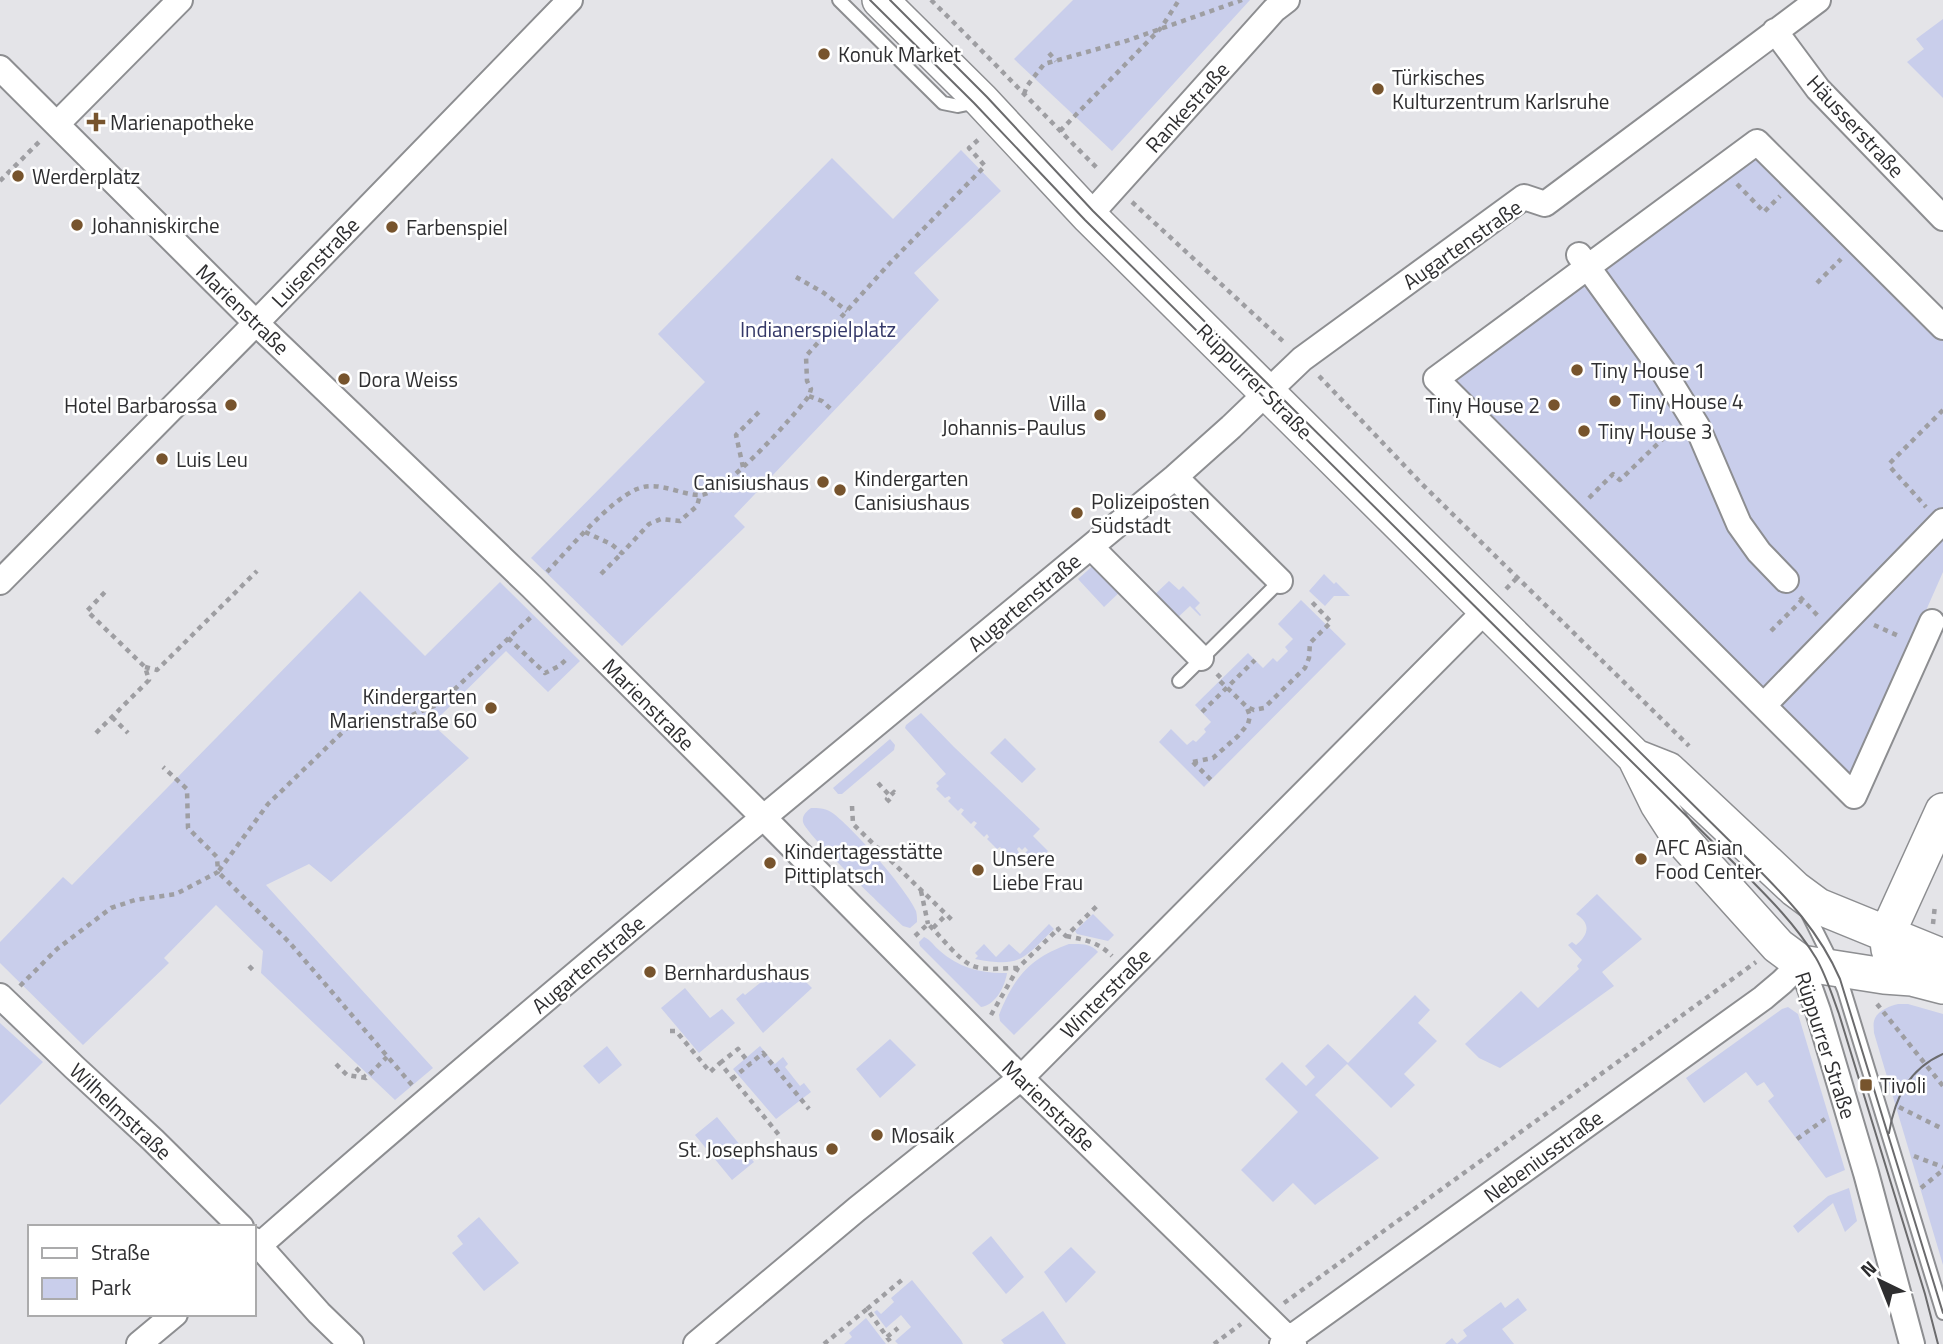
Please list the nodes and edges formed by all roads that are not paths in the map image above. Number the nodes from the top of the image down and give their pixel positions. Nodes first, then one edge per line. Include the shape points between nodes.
1 (180, 0) edge
2 (570, 0) edge
3 (839, 0) edge
4 (880, 0) edge
5 (1287, 0) edge
6 (1818, 0) edge
7 (1775, 31) junction
8 (0, 68) edge
9 (990, 110) junction
10 (58, 123) junction
11 (1089, 216) junction
12 (1943, 218) edge
13 (1583, 261) junction
14 (257, 323) junction
15 (1943, 327) edge
16 (1267, 392) junction
17 (1175, 477) junction
18 (1942, 522) edge
19 (1091, 547) junction
20 (1786, 580) dead end
21 (1280, 581) joint
22 (0, 582) edge
23 (1486, 610) junction
24 (1932, 622) dead end
25 (1201, 658) junction
26 (1179, 681) dead end
27 (1764, 705) junction
28 (1635, 758) junction
29 (1943, 811) edge
30 (764, 817) junction
31 (1795, 889) junction
32 (1894, 921) junction
33 (1943, 957) edge
34 (1822, 962) junction
35 (1902, 976) junction
36 (1943, 986) edge
37 (3, 999) edge
38 (1021, 1078) junction
39 (239, 1225) edge
40 (256, 1245) edge
41 (1943, 1313) edge
42 (173, 1316) edge
43 (1288, 1342) edge
44 (139, 1344) edge
45 (351, 1344) edge
46 (696, 1344) edge
47 (1912, 1344) edge

1 - 10 street
2 - 14 street, Luisenstraße
3 - 9 lane via 943,103
4 - 9 main road, Rüppurrer Straße
5 - 11 street, Rankestraße
6 - 7 street, Augartenstraße
7 - 12 street, Häusserstraße via 1818,89
7 - 16 street, Augartenstraße via 1545,204 1524,197 1302,359
8 - 10 street, Marienstraße
9 - 11 main road, Rüppurrer Straße
10 - 14 street, Marienstraße
11 - 16 main road, Rüppurrer Straße
13 - 15 street via 1757,142
13 - 20 street via 1690,414 1739,524
13 - 27 street via 1436,379
14 - 22 street, Luisenstraße
14 - 30 street, Marienstraße
16 - 17 street, Augartenstraße
16 - 23 main road, Rüppurrer Straße
17 - 19 street, Augartenstraße
17 - 21 street
18 - 27 street
19 - 25 street
19 - 30 street, Augartenstraße
21 - 25 lane
23 - 28 main road, Rüppurrer Straße
23 - 38 street, Winterstraße
24 - 27 street via 1854,796
25 - 26 lane
28 - 31 main road, Rüppurrer Straße via 1668,770
28 - 34 main road, Rüppurrer Straße via 1678,835 1779,946
29 - 32 main road
30 - 38 street, Marienstraße
30 - 40 street, Augartenstraße
31 - 32 main road, Rüppurrer Straße via 1846,919
31 - 34 lane
32 - 33 main road, Rüppurrer Straße
32 - 34 main road
32 - 35 main road via 1889,949
34 - 35 main road
34 - 41 lane via 1850,1009
34 - 43 street, Nebeniusstraße via 1782,982
34 - 47 street, Rüppurrer Straße via 1818,1011
35 - 36 main road
37 - 39 street, Wilhelmstraße
38 - 43 street, Marienstraße
38 - 46 street, Winterstraße
40 - 45 street
42 - 44 street

